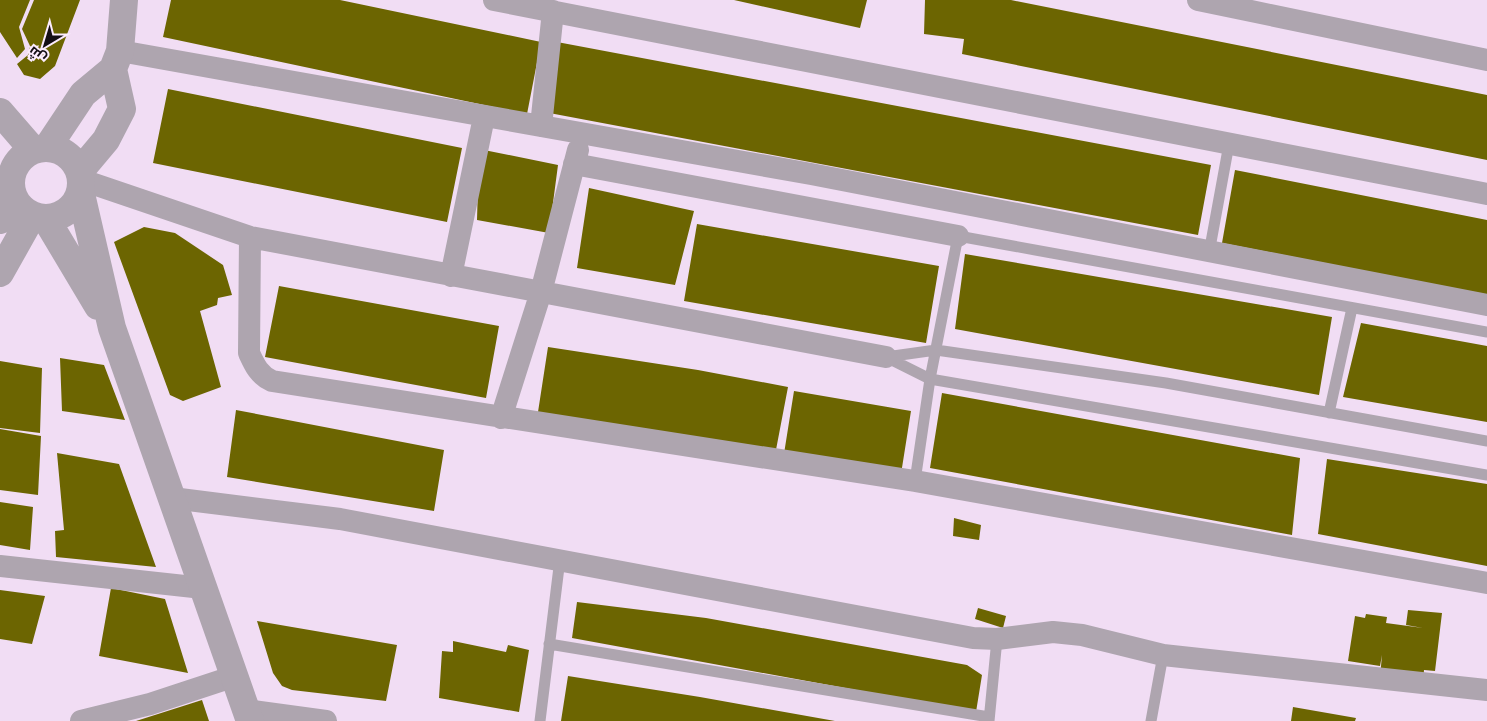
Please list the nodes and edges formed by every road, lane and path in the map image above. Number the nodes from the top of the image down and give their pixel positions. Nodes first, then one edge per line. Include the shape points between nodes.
1 (124, 0) edge
2 (494, 0) edge
3 (1198, 0) edge
4 (544, 7) edge
5 (117, 60) junction
6 (1487, 60) edge
7 (0, 112) edge
8 (484, 117) junction
9 (541, 126) junction
10 (583, 132) junction
11 (1229, 144) junction
12 (40, 149) junction
13 (574, 164) junction
14 (81, 182) junction
15 (6, 193) edge
16 (1487, 194) edge
17 (39, 218) junction
18 (250, 236) junction
19 (958, 236) junction
20 (1209, 252) junction
21 (0, 273) edge
22 (451, 276) junction
23 (540, 292) junction
24 (1487, 305) edge
25 (1352, 308) junction
26 (112, 328) junction
27 (1487, 332) edge
28 (936, 350) junction
29 (886, 357) junction
30 (930, 379) junction
31 (1329, 413) junction
32 (501, 418) junction
33 (1487, 441) edge
34 (1487, 475) edge
35 (915, 481) junction
36 (172, 498) junction
37 (560, 559) junction
38 (0, 566) edge
39 (1487, 583) edge
40 (204, 588) junction
41 (997, 638) junction
42 (549, 644) junction
43 (1163, 655) junction
44 (235, 676) junction
45 (1487, 690) edge
46 (248, 716) edge
47 (989, 719) edge
48 (81, 721) edge
49 (326, 721) edge
50 (540, 721) edge
51 (1151, 721) edge

1 - 5 street
2 - 4 street
3 - 6 street
4 - 9 street
4 - 11 street
5 - 8 street
5 - 12 street via 83,94
5 - 14 street via 122,109
7 - 12 street
8 - 9 street
8 - 22 street
9 - 10 street
10 - 13 street
10 - 20 street
11 - 16 street
11 - 20 lane
12 - 14 street via 61,151 72,159
12 - 15 street via 21,158 13,169
13 - 19 street
13 - 23 street
14 - 17 street via 73,207 61,216
14 - 18 street
14 - 26 street
15 - 17 street via 21,209
17 - 21 street
17 - 26 street
18 - 22 street
18 - 32 street via 249,353 263,377 277,382
19 - 25 lane
19 - 28 lane
20 - 24 street
22 - 23 street
23 - 29 street
23 - 32 street
25 - 27 lane
25 - 31 lane
26 - 36 street
28 - 29 lane
28 - 30 lane
28 - 31 lane via 1166,383
29 - 30 lane
30 - 34 lane
30 - 35 lane
31 - 33 lane
32 - 35 street
35 - 39 street
36 - 37 street via 340,519
36 - 40 street
37 - 41 street via 973,638
37 - 42 lane
38 - 40 street
40 - 44 street
41 - 43 street via 1053,632 1082,635
41 - 47 lane
42 - 47 lane
42 - 50 lane
43 - 45 street
43 - 51 lane
44 - 46 street
44 - 48 street via 150,704
46 - 49 street

